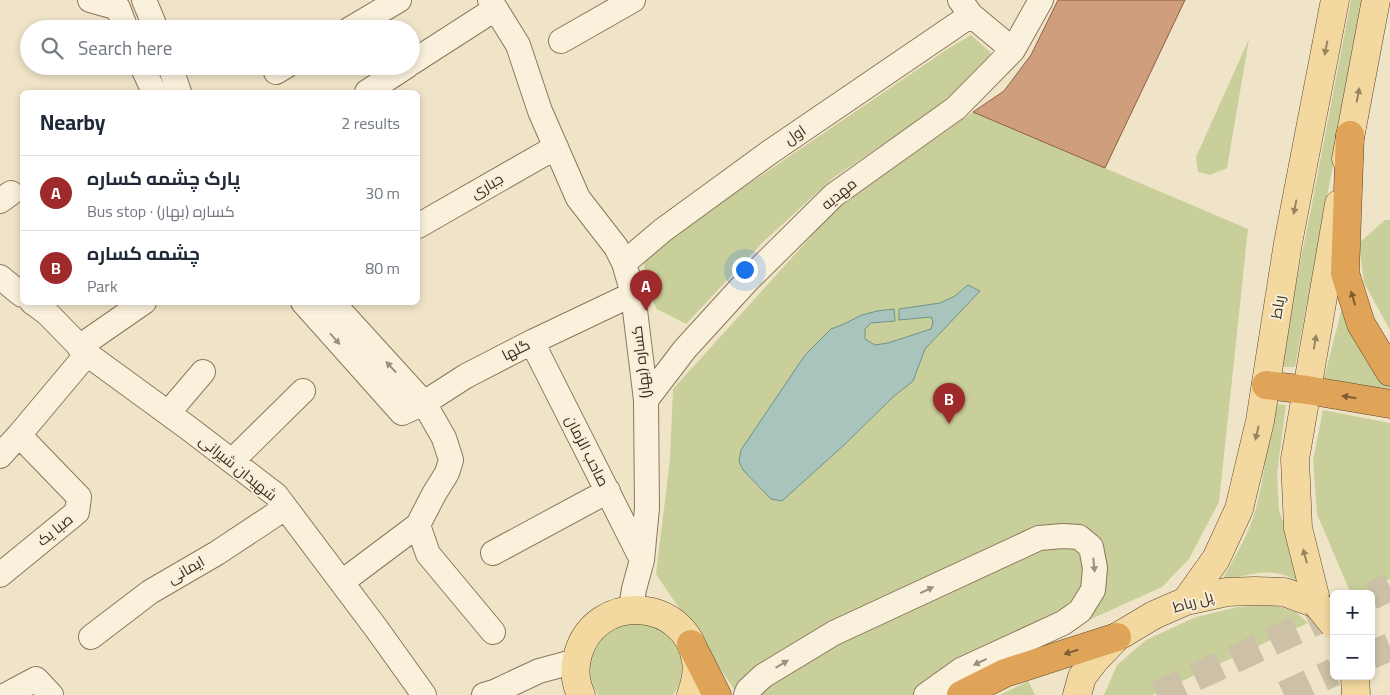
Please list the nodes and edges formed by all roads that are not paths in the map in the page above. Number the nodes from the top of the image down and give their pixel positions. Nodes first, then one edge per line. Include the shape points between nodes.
1 (90, 0) edge
2 (144, 0) edge
3 (399, 0) edge
4 (633, 0) edge
5 (1041, 0) edge
6 (1335, 0) edge
7 (1376, 0) edge
8 (492, 4) edge
9 (966, 7) edge
10 (123, 20) edge
11 (152, 20) edge
12 (365, 20) edge
13 (560, 41) dead end
14 (1014, 50) junction
15 (420, 57) edge
16 (146, 75) edge
17 (173, 75) edge
18 (393, 75) edge
19 (153, 90) edge
20 (178, 90) edge
21 (370, 90) edge
22 (1350, 135) junction
23 (556, 147) junction
24 (420, 225) edge
25 (624, 263) junction
26 (0, 277) edge
27 (20, 294) edge
28 (633, 294) junction
29 (140, 305) edge
30 (306, 305) edge
31 (335, 305) edge
32 (46, 306) edge
33 (532, 342) junction
34 (83, 350) junction
35 (203, 372) dead end
36 (1390, 372) edge
37 (1266, 385) junction
38 (1307, 390) junction
39 (304, 391) dead end
40 (646, 400) junction
41 (424, 403) junction
42 (1390, 404) edge
43 (168, 413) junction
44 (19, 435) junction
45 (0, 456) edge
46 (232, 461) junction
47 (608, 492) junction
48 (285, 508) junction
49 (418, 525) junction
50 (493, 552) dead end
51 (642, 560) junction
52 (0, 575) edge
53 (342, 582) junction
54 (1186, 601) junction
55 (1317, 604) junction
56 (631, 609) junction
57 (1330, 620) edge
58 (493, 632) dead end
59 (91, 637) dead end
60 (1117, 638) junction
61 (691, 644) junction
62 (576, 661) junction
63 (1355, 680) edge
64 (43, 687) edge
65 (6, 695) edge
66 (424, 695) edge
67 (484, 695) edge
68 (581, 695) edge
69 (691, 695) edge
70 (717, 695) edge
71 (746, 695) edge
72 (926, 695) edge
73 (961, 695) edge
74 (1077, 695) edge
75 (1356, 695) edge

1 - 10 street via 118,8
2 - 11 street
3 - 12 street
4 - 13 street
5 - 14 street, مهدیه
6 -> 37 main road, رباط via 1288,243
22 -> 7 main road
8 - 15 street
8 - 23 street, کساره (بهار) via 518,46
9 - 14 street
9 - 25 street, اول via 663,230
14 - 40 street, مهدیه via 956,108 834,195 685,349
16 - 19 street
17 - 20 street
18 - 21 street
36 -> 22 highway via 1361,324 1345,273
38 -> 22 main road
23 - 24 street, جباری
23 - 25 street, کساره (بهار) via 578,198 616,247
25 - 28 street, کساره (بهار)
26 - 27 street
28 - 33 street, گلها
28 - 40 street, کساره (بهار)
29 - 34 street
30 -> 41 street, گلها via 402,413
41 -> 31 street
32 - 34 street, شهیدان شیرانی
33 - 41 street, گلها via 466,376
33 - 47 street, صاحب الزمان
34 - 43 street, شهیدان شیرانی
34 - 44 street
35 - 43 street
37 - 38 highway
37 -> 54 main road, رباط via 1239,509 1216,559
42 -> 38 highway
55 -> 38 main road via 1298,528 1295,459
39 - 46 street
40 - 51 street, کساره (بهار) via 647,508
41 - 49 street via 444,438 451,460
43 - 46 street, شهیدان شیرانی
44 - 45 street
44 - 52 street, صبا یک via 79,497 77,512
46 - 48 street, شهیدان شیرانی via 276,495
47 - 50 street
47 - 51 street, صاحب الزمان
48 - 53 street, شهیدان شیرانی
48 - 59 street, ایمانی via 150,592
49 - 53 street
49 - 58 street via 428,554
51 - 56 street, کساره (بهار)
53 - 66 street, شهیدان شیرانی
54 - 55 main road, پل رباط via 1254,590 1284,592
54 - 60 main road, پل رباط via 1154,615
55 - 57 main road, bridge
56 - 61 main road via 650,611 667,618 681,629
56 - 62 main road via 601,620 580,646
60 -> 73 highway via 1005,672
60 - 74 main road, پل رباط via 1082,677
61 - 69 main road via 696,661 696,679
61 - 70 highway
62 - 67 street via 539,671
62 - 68 main road
63 - 75 main road
64 - 65 street
71 -> 72 street via 762,676 834,633 1038,538 1079,537 1091,547 1095,568 1093,590 1080,611 1063,623 961,670

